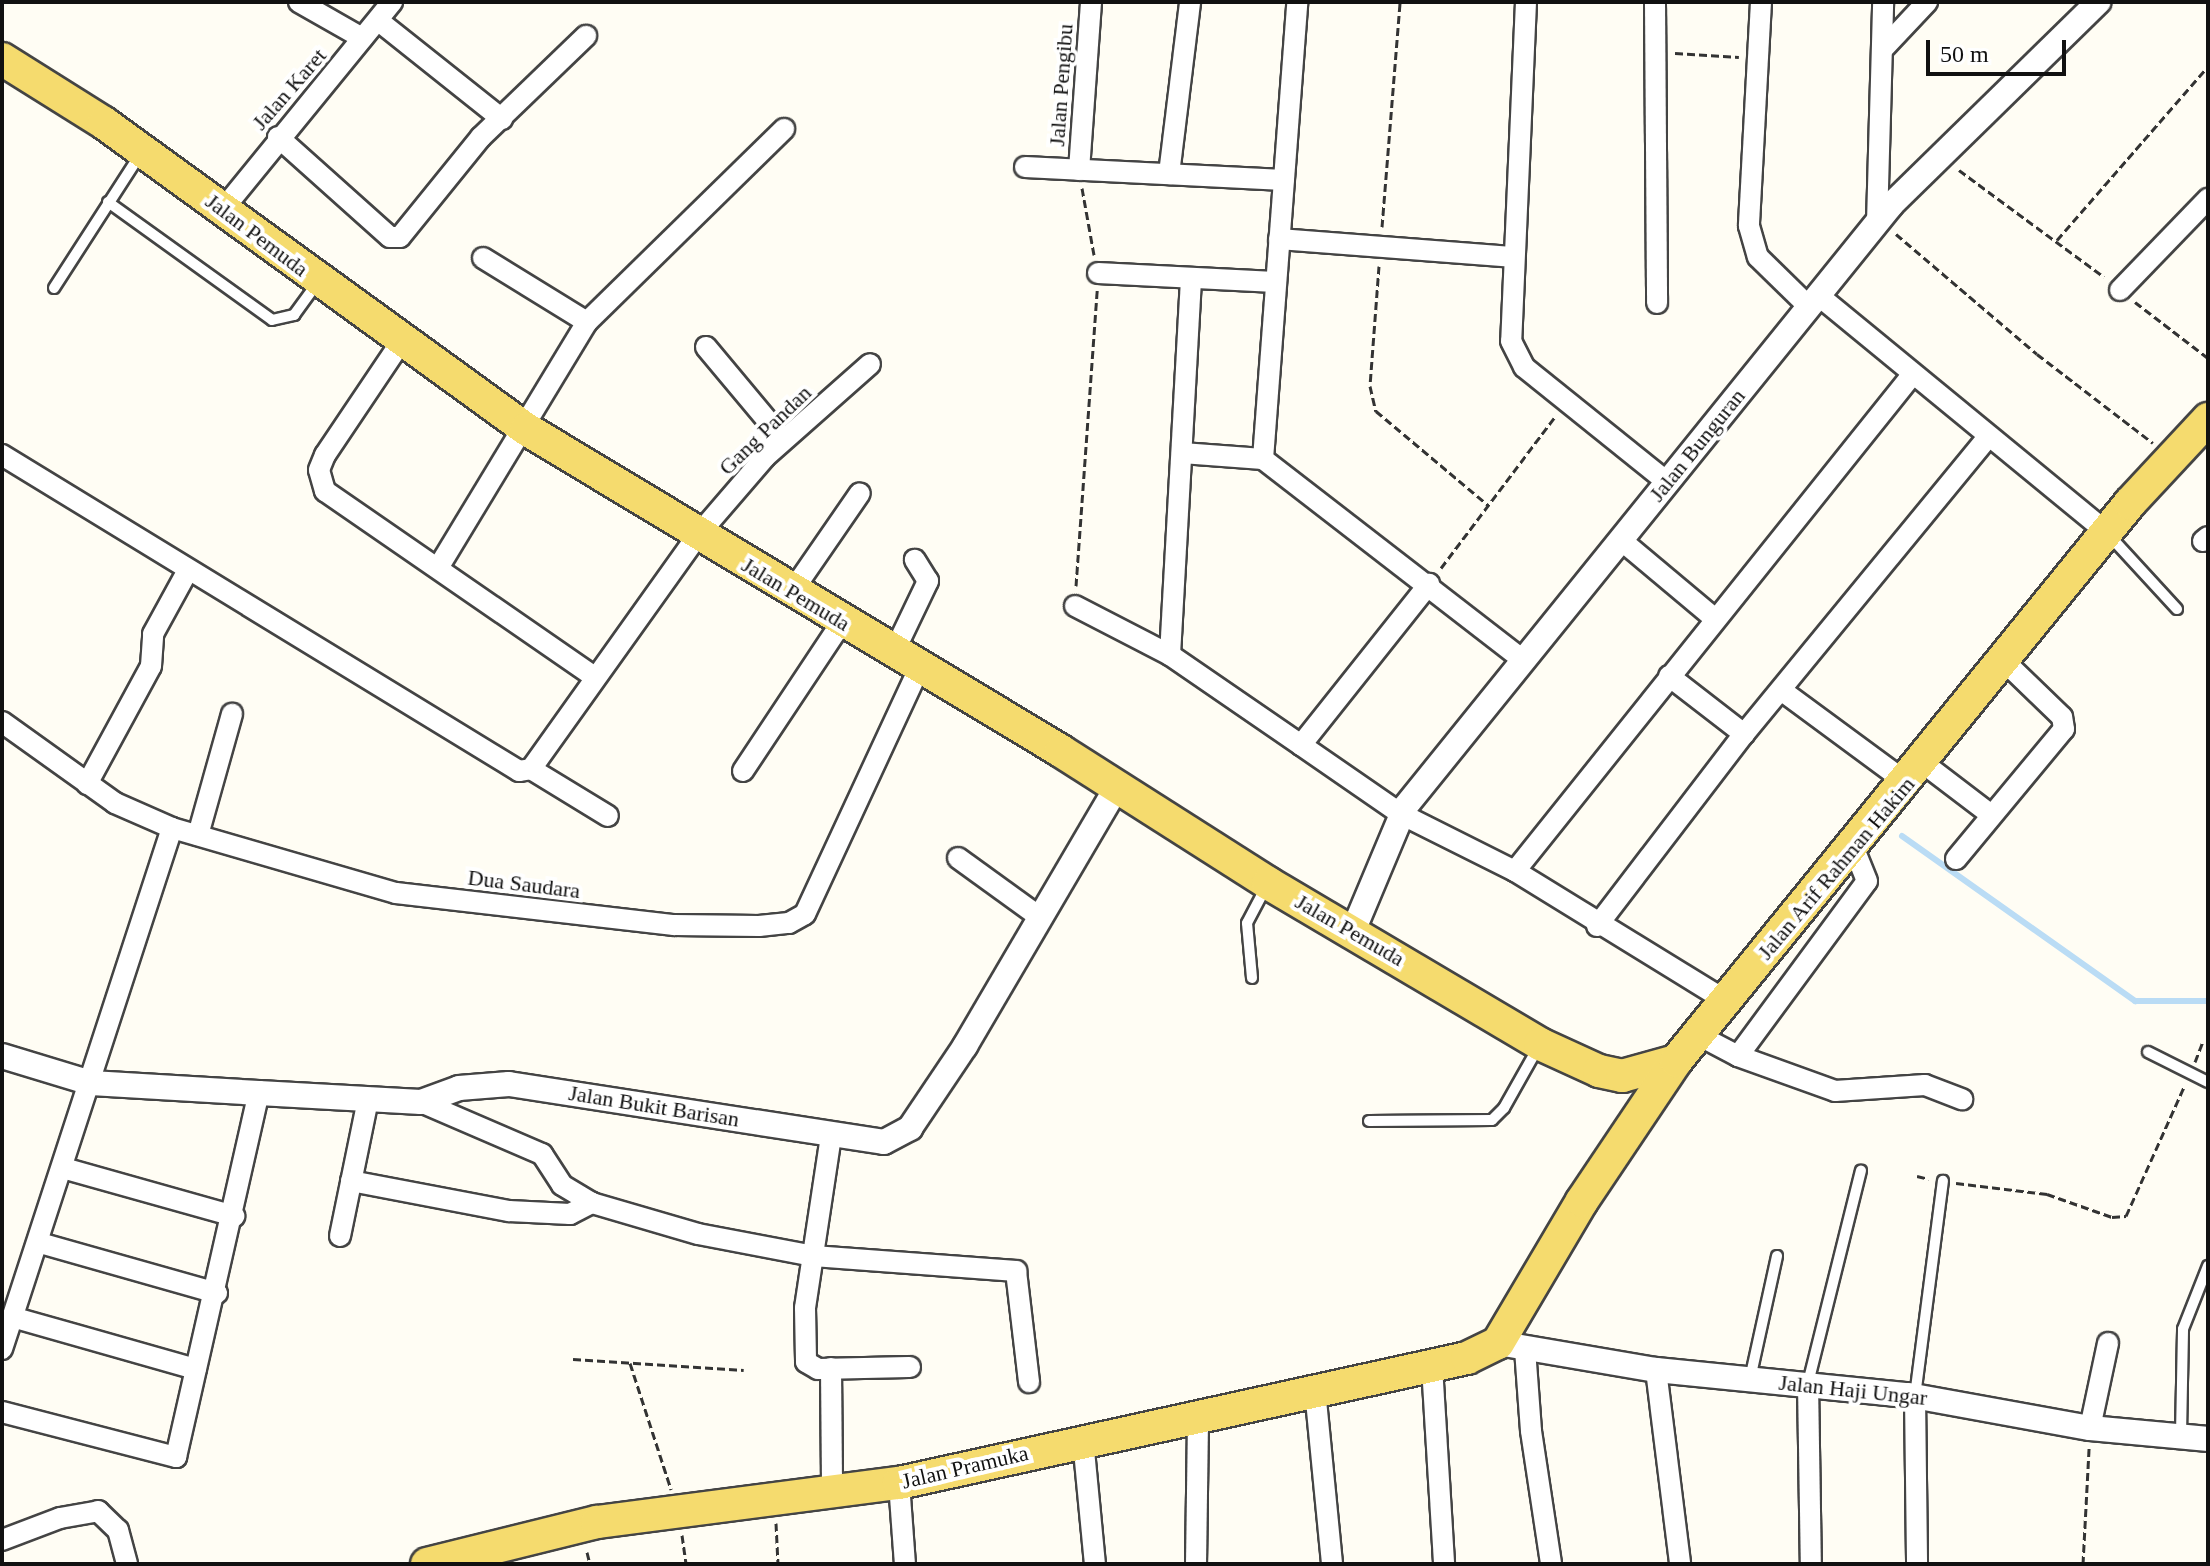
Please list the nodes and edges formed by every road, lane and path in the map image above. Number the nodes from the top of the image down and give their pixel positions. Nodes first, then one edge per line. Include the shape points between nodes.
1 (299, 2) edge
2 (392, 2) edge
3 (1091, 2) edge
4 (1190, 2) edge
5 (1297, 2) edge
6 (1400, 2) edge
7 (1526, 2) edge
8 (1655, 2) edge
9 (1761, 2) edge
10 (1883, 2) edge
11 (1927, 2) edge
12 (2098, 2) edge
13 (380, 22) junction
14 (586, 36) dead end
15 (362, 38) junction
16 (1882, 50) junction
17 (1651, 52) junction
18 (1758, 58) junction
19 (2, 59) edge
20 (2208, 66) edge
21 (502, 119) junction
22 (784, 129) dead end
23 (278, 137) junction
24 (142, 151) junction
25 (1938, 155) junction
26 (1025, 167) dead end
27 (1079, 170) junction
28 (1169, 174) junction
29 (1284, 180) junction
30 (2208, 199) edge
31 (108, 202) junction
32 (224, 208) junction
33 (1878, 221) junction
34 (1279, 239) junction
35 (2057, 240) junction
36 (1381, 243) junction
37 (1511, 257) junction
38 (483, 258) dead end
39 (1098, 273) junction
40 (1191, 280) junction
41 (319, 282) junction
42 (1275, 282) junction
43 (54, 288) dead end
44 (2120, 290) junction
45 (1813, 301) junction
46 (1657, 303) dead end
47 (587, 322) junction
48 (401, 342) junction
49 (706, 347) dead end
50 (2208, 358) edge
51 (870, 364) dead end
52 (1912, 375) junction
53 (1567, 402) junction
54 (2208, 419) edge
55 (526, 429) junction
56 (1987, 438) junction
57 (783, 439) junction
58 (1182, 453) junction
59 (2, 455) edge
60 (2169, 455) junction
61 (1263, 459) junction
62 (1667, 482) junction
63 (860, 493) dead end
64 (1488, 505) junction
65 (2107, 532) junction
66 (698, 535) junction
67 (1621, 540) junction
68 (915, 560) dead end
69 (438, 568) junction
70 (187, 572) junction
71 (1429, 584) junction
72 (791, 593) junction
73 (1075, 606) joint
74 (2177, 609) dead end
75 (1714, 618) junction
76 (842, 622) junction
77 (1170, 655) junction
78 (907, 659) junction
79 (1523, 660) junction
80 (2004, 661) junction
81 (593, 676) junction
82 (1669, 676) junction
83 (1781, 690) junction
84 (232, 714) dead end
85 (2, 722) edge
86 (1744, 734) junction
87 (1301, 745) junction
88 (531, 769) junction
89 (743, 771) dead end
90 (1915, 773) junction
91 (87, 784) junction
92 (1117, 787) junction
93 (1401, 814) junction
94 (1990, 814) junction
95 (608, 816) dead end
96 (172, 828) junction
97 (198, 835) junction
98 (1854, 848) junction
99 (958, 858) dead end
100 (1956, 859) dead end
101 (1515, 871) junction
102 (1268, 883) junction
103 (1041, 918) junction
104 (1597, 926) junction
105 (1353, 931) junction
106 (1252, 978) dead end
107 (1725, 1000) junction
108 (1698, 1035) junction
109 (2203, 1041) dead end
110 (1540, 1044) junction
111 (2148, 1052) dead end
112 (2, 1056) edge
113 (1738, 1056) junction
114 (1676, 1061) junction
115 (2190, 1074) junction
116 (1622, 1076) junction
117 (2208, 1082) edge
118 (91, 1083) junction
119 (259, 1093) junction
120 (368, 1099) junction
121 (1962, 1099) dead end
122 (421, 1102) junction
123 (1645, 1108) junction
124 (1369, 1121) dead end
125 (831, 1136) junction
126 (63, 1168) junction
127 (1861, 1170) dead end
128 (1917, 1176) dead end
129 (351, 1181) junction
130 (1943, 1181) junction
131 (592, 1203) junction
132 (234, 1216) junction
133 (340, 1236) dead end
134 (40, 1243) junction
135 (813, 1256) junction
136 (1777, 1256) dead end
137 (2208, 1266) edge
138 (217, 1293) junction
139 (12, 1317) junction
140 (2108, 1343) dead end
141 (1512, 1346) junction
142 (2, 1349) edge
143 (573, 1359) dead end
144 (630, 1363) junction
145 (1432, 1366) junction
146 (910, 1367) dead end
147 (831, 1368) junction
148 (196, 1369) junction
149 (744, 1370) dead end
150 (1656, 1370) junction
151 (1750, 1379) junction
152 (1029, 1382) dead end
153 (1808, 1383) junction
154 (1315, 1390) junction
155 (1915, 1396) junction
156 (2, 1412) edge
157 (1198, 1415) junction
158 (2090, 1428) junction
159 (2181, 1437) junction
160 (2208, 1439) edge
161 (1083, 1440) junction
162 (899, 1483) junction
163 (832, 1493) junction
164 (775, 1503) junction
165 (678, 1513) junction
166 (2, 1540) edge
167 (443, 1561) edge
168 (127, 1564) edge
169 (686, 1564) edge
170 (778, 1564) edge
171 (905, 1564) edge
172 (1095, 1564) edge
173 (1196, 1564) edge
174 (1332, 1564) edge
175 (1444, 1564) edge
176 (1551, 1564) edge
177 (1680, 1564) edge
178 (1811, 1564) edge
179 (1917, 1564) edge
180 (2083, 1564) edge

1 - 15 street
2 - 13 street, Jalan Karet
3 - 27 street, Jalan Pengibu
4 - 28 street
5 - 29 street
6 - 36 path
7 - 37 street
8 - 17 street
9 - 18 street
10 - 16 street
11 - 16 street
12 - 25 street, Jalan Bunguran
13 - 15 street, Jalan Karet
13 - 21 street
14 - 21 street
15 - 23 street, Jalan Karet via 325,89
16 - 33 street
17 - 18 path
17 - 46 street
18 - 45 street via 1749,226 1758,257
19 - 24 main road, Jalan Pemuda
20 - 35 path
21 - 23 street via 400,237 390,237
22 - 47 street
23 - 32 street, Jalan Karet
24 - 31 lane
24 - 32 main road, Jalan Pemuda
25 - 33 street, Jalan Bunguran
25 - 35 path
26 - 27 street
27 - 28 street
27 - 39 path
28 - 29 street
29 - 34 street
30 - 44 street
31 - 41 lane via 272,320 294,315
31 - 43 lane
32 - 41 main road, Jalan Pemuda
33 - 45 street, Jalan Bunguran
33 - 60 path via 2037,354
34 - 36 street
34 - 42 street
35 - 44 path
36 - 37 street
36 - 64 path via 1370,386 1376,411
37 - 53 street via 1511,341 1524,367
38 - 47 street
39 - 40 street
39 - 73 path
40 - 42 street
40 - 58 street
41 - 48 main road, Jalan Pemuda
42 - 61 street
44 - 50 path
45 - 52 street
45 - 62 street, Jalan Bunguran
47 - 55 street
48 - 55 main road, Jalan Pemuda
48 - 69 street via 319,470 325,491
49 - 57 street
51 - 57 street, Gang Pandan
52 - 56 street
52 - 75 street
53 - 62 street
53 - 64 path
54 - 60 main road, Jalan Arif Rahman Hakim
55 - 66 main road, Jalan Pemuda
55 - 69 street
56 - 65 street
56 - 83 street
57 - 66 street, Gang Pandan
58 - 61 street
58 - 77 street
59 - 70 street
60 - 65 main road, Jalan Arif Rahman Hakim
61 - 71 street
62 - 67 street, Jalan Bunguran
63 - 72 street
64 - 71 path
65 - 74 lane
65 - 80 main road, Jalan Arif Rahman Hakim
66 - 72 main road, Jalan Pemuda
66 - 81 street, Gang Pandan
67 - 75 street
67 - 79 street, Jalan Bunguran
68 - 78 street, Dua Saudara via 928,581
69 - 81 street
70 - 88 street via 519,771
70 - 91 street via 153,634 151,666
71 - 79 street
71 - 87 street
72 - 76 main road, Jalan Pemuda
73 - 77 street
75 - 82 street
76 - 78 main road, Jalan Pemuda
76 - 89 street
77 - 87 street
78 - 92 main road, Jalan Pemuda
78 - 97 street, Dua Saudara via 805,914 789,923 674,925 396,893
79 - 93 street, Jalan Bunguran
80 - 90 main road, Jalan Arif Rahman Hakim
80 - 94 street via 2065,724
81 - 88 street, Gang Pandan
82 - 86 street
82 - 101 street
83 - 86 street
83 - 90 street
84 - 97 street
85 - 91 street, Dua Saudara
86 - 104 street
87 - 93 street
88 - 95 street
90 - 94 street
90 - 98 main road, Jalan Arif Rahman Hakim
91 - 96 street, Dua Saudara via 115,803
92 - 102 main road, Jalan Pemuda
92 - 103 street, Jalan Bukit Barisan
93 - 101 street
93 - 105 street, Jalan Bunguran
94 - 100 street
96 - 97 street, Dua Saudara
96 - 118 street
98 - 107 main road, Jalan Arif Rahman Hakim
98 - 113 street via 1867,881
99 - 103 street
101 - 104 street
102 - 105 main road, Jalan Pemuda
102 - 106 lane via 1247,923
103 - 125 street, Jalan Bukit Barisan via 910,1128 884,1142
104 - 107 street
105 - 110 main road, Jalan Pemuda
107 - 108 main road, Jalan Arif Rahman Hakim
108 - 113 street
108 - 114 main road, Jalan Arif Rahman Hakim
109 - 115 path
110 - 116 main road, Jalan Pemuda
110 - 124 lane via 1492,1120
111 - 115 lane
112 - 118 street, Jalan Bukit Barisan
113 - 121 street via 1835,1091 1925,1085
114 - 116 main road
114 - 123 main road, Jalan Arif Rahman Hakim
115 - 117 lane
115 - 130 path via 2126,1216 2112,1217 2047,1194
116 - 123 main road
118 - 119 street, Jalan Bukit Barisan
118 - 126 street
119 - 120 street, Jalan Bukit Barisan
119 - 132 street
120 - 122 street, Jalan Bukit Barisan
120 - 129 street
122 - 125 street, Jalan Bukit Barisan via 459,1088 509,1084
122 - 131 street via 542,1154 562,1185
123 - 141 main road, Jalan Arif Rahman Hakim via 1582,1201
125 - 135 street
126 - 132 street
126 - 134 street
127 - 153 lane
128 - 130 path
129 - 131 street via 509,1211 570,1214
129 - 133 street
130 - 155 lane
131 - 135 street via 698,1234
132 - 138 street
134 - 138 street
134 - 139 street
135 - 147 street via 805,1308 806,1362
135 - 152 street via 1016,1271
136 - 151 lane
137 - 159 lane via 2183,1329
138 - 148 street
139 - 142 street
139 - 148 street
140 - 158 street
141 - 145 main road, Jalan Pramuka
141 - 150 street, Jalan Haji Ungar
141 - 176 street
143 - 144 path
144 - 149 path
144 - 165 path
145 - 154 main road, Jalan Pramuka
145 - 175 street
146 - 147 street
147 - 163 street
148 - 156 street via 176,1457
150 - 151 street, Jalan Haji Ungar
150 - 177 street
151 - 153 street, Jalan Haji Ungar
153 - 155 street, Jalan Haji Ungar
153 - 178 street
154 - 157 main road, Jalan Pramuka
154 - 174 street
155 - 158 street, Jalan Haji Ungar
155 - 179 street
157 - 161 main road, Jalan Pramuka
157 - 173 street
158 - 159 street, Jalan Haji Ungar
158 - 180 path
159 - 160 street, Jalan Haji Ungar
161 - 162 main road, Jalan Pramuka
161 - 172 street
162 - 163 main road, Jalan Pramuka
162 - 171 street
163 - 164 main road, Jalan Pramuka
164 - 165 main road, Jalan Pramuka
164 - 170 path
165 - 167 main road, Jalan Pramuka via 581,1525
165 - 169 path
166 - 168 street via 60,1518 98,1511 118,1530

